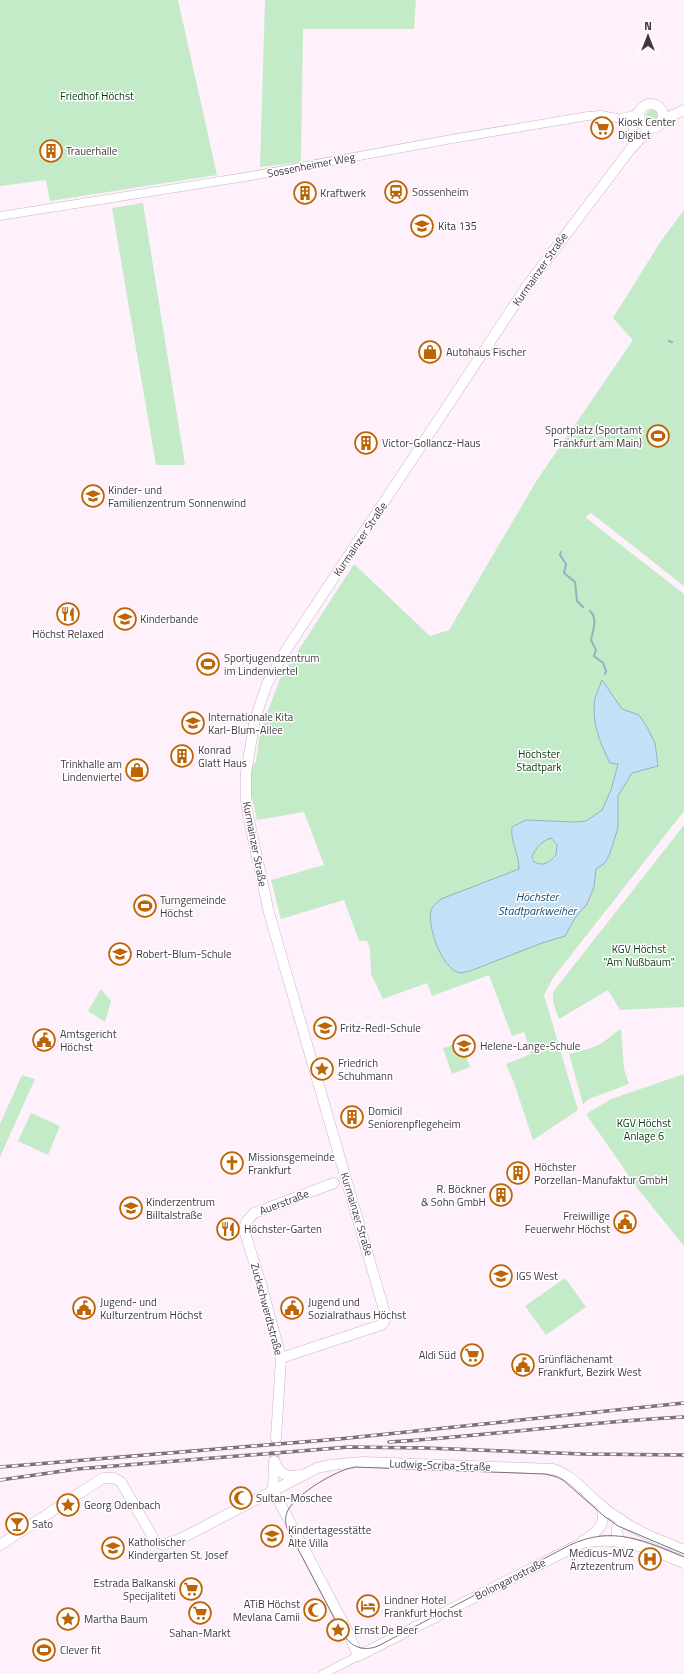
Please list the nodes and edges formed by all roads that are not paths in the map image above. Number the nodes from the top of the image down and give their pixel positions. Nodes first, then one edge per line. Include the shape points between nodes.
1 (641, 109) junction
2 (662, 110) junction
3 (681, 111) edge
4 (625, 120) junction
5 (662, 120) junction
6 (645, 125) junction
7 (636, 143) junction
8 (0, 216) edge
9 (342, 1163) junction
10 (334, 1183) junction
11 (350, 1194) junction
12 (244, 1230) joint
13 (281, 1358) junction
14 (276, 1438) tunnel mouth
15 (303, 1474) junction
16 (273, 1490) junction
17 (600, 1504) junction
18 (627, 1524) junction
19 (621, 1541) junction
20 (582, 1543) junction
21 (0, 1545) edge
22 (684, 1550) edge
23 (684, 1563) edge
24 (358, 1656) junction
25 (323, 1674) edge

1 - 2 main road via 652,103
1 - 4 street
1 - 6 main road via 639,116
2 - 3 main road
2 - 5 main road
3 - 5 main road via 671,118
4 - 6 street, Sossenheimer Weg
4 - 7 street via 631,124
4 - 8 street, Sossenheimer Weg via 601,115 588,116 251,176
5 - 6 main road via 656,127
6 - 7 main road, Kurmainzer Straße via 642,139
7 - 9 main road, Kurmainzer Straße via 527,286 286,650 267,684 258,709 246,772 248,815 269,913
9 - 10 main road
9 - 11 main road, Kurmainzer Straße
10 - 11 main road
10 - 12 main road, Auerstraße via 254,1213 246,1222
11 - 13 main road, Kurmainzer Straße via 386,1319 381,1325
12 - 13 main road, Zuckschwerdtstraße
13 - 14 main road, Zuckschwerdtstraße
15 - 16 main road, Ludwig-Scriba-Straße
15 - 16 main road via 283,1474 274,1461
15 - 17 main road, Ludwig-Scriba-Straße via 324,1466 355,1462 549,1469 560,1471 572,1478
16 - 21 main road, Ludwig-Scriba-Straße via 182,1538 159,1544 153,1538 123,1484 110,1477 100,1480
16 - 24 main road via 348,1632
17 - 18 main road
17 - 20 main road via 604,1516 602,1524
18 - 19 main road via 621,1524 617,1528 617,1536
18 - 22 main road
19 - 20 main road, Bolongarostraße via 599,1540
19 - 23 main road, Bolongarostraße via 645,1547
20 - 24 main road, Bolongarostraße
24 - 25 street, Bolongarostraße

